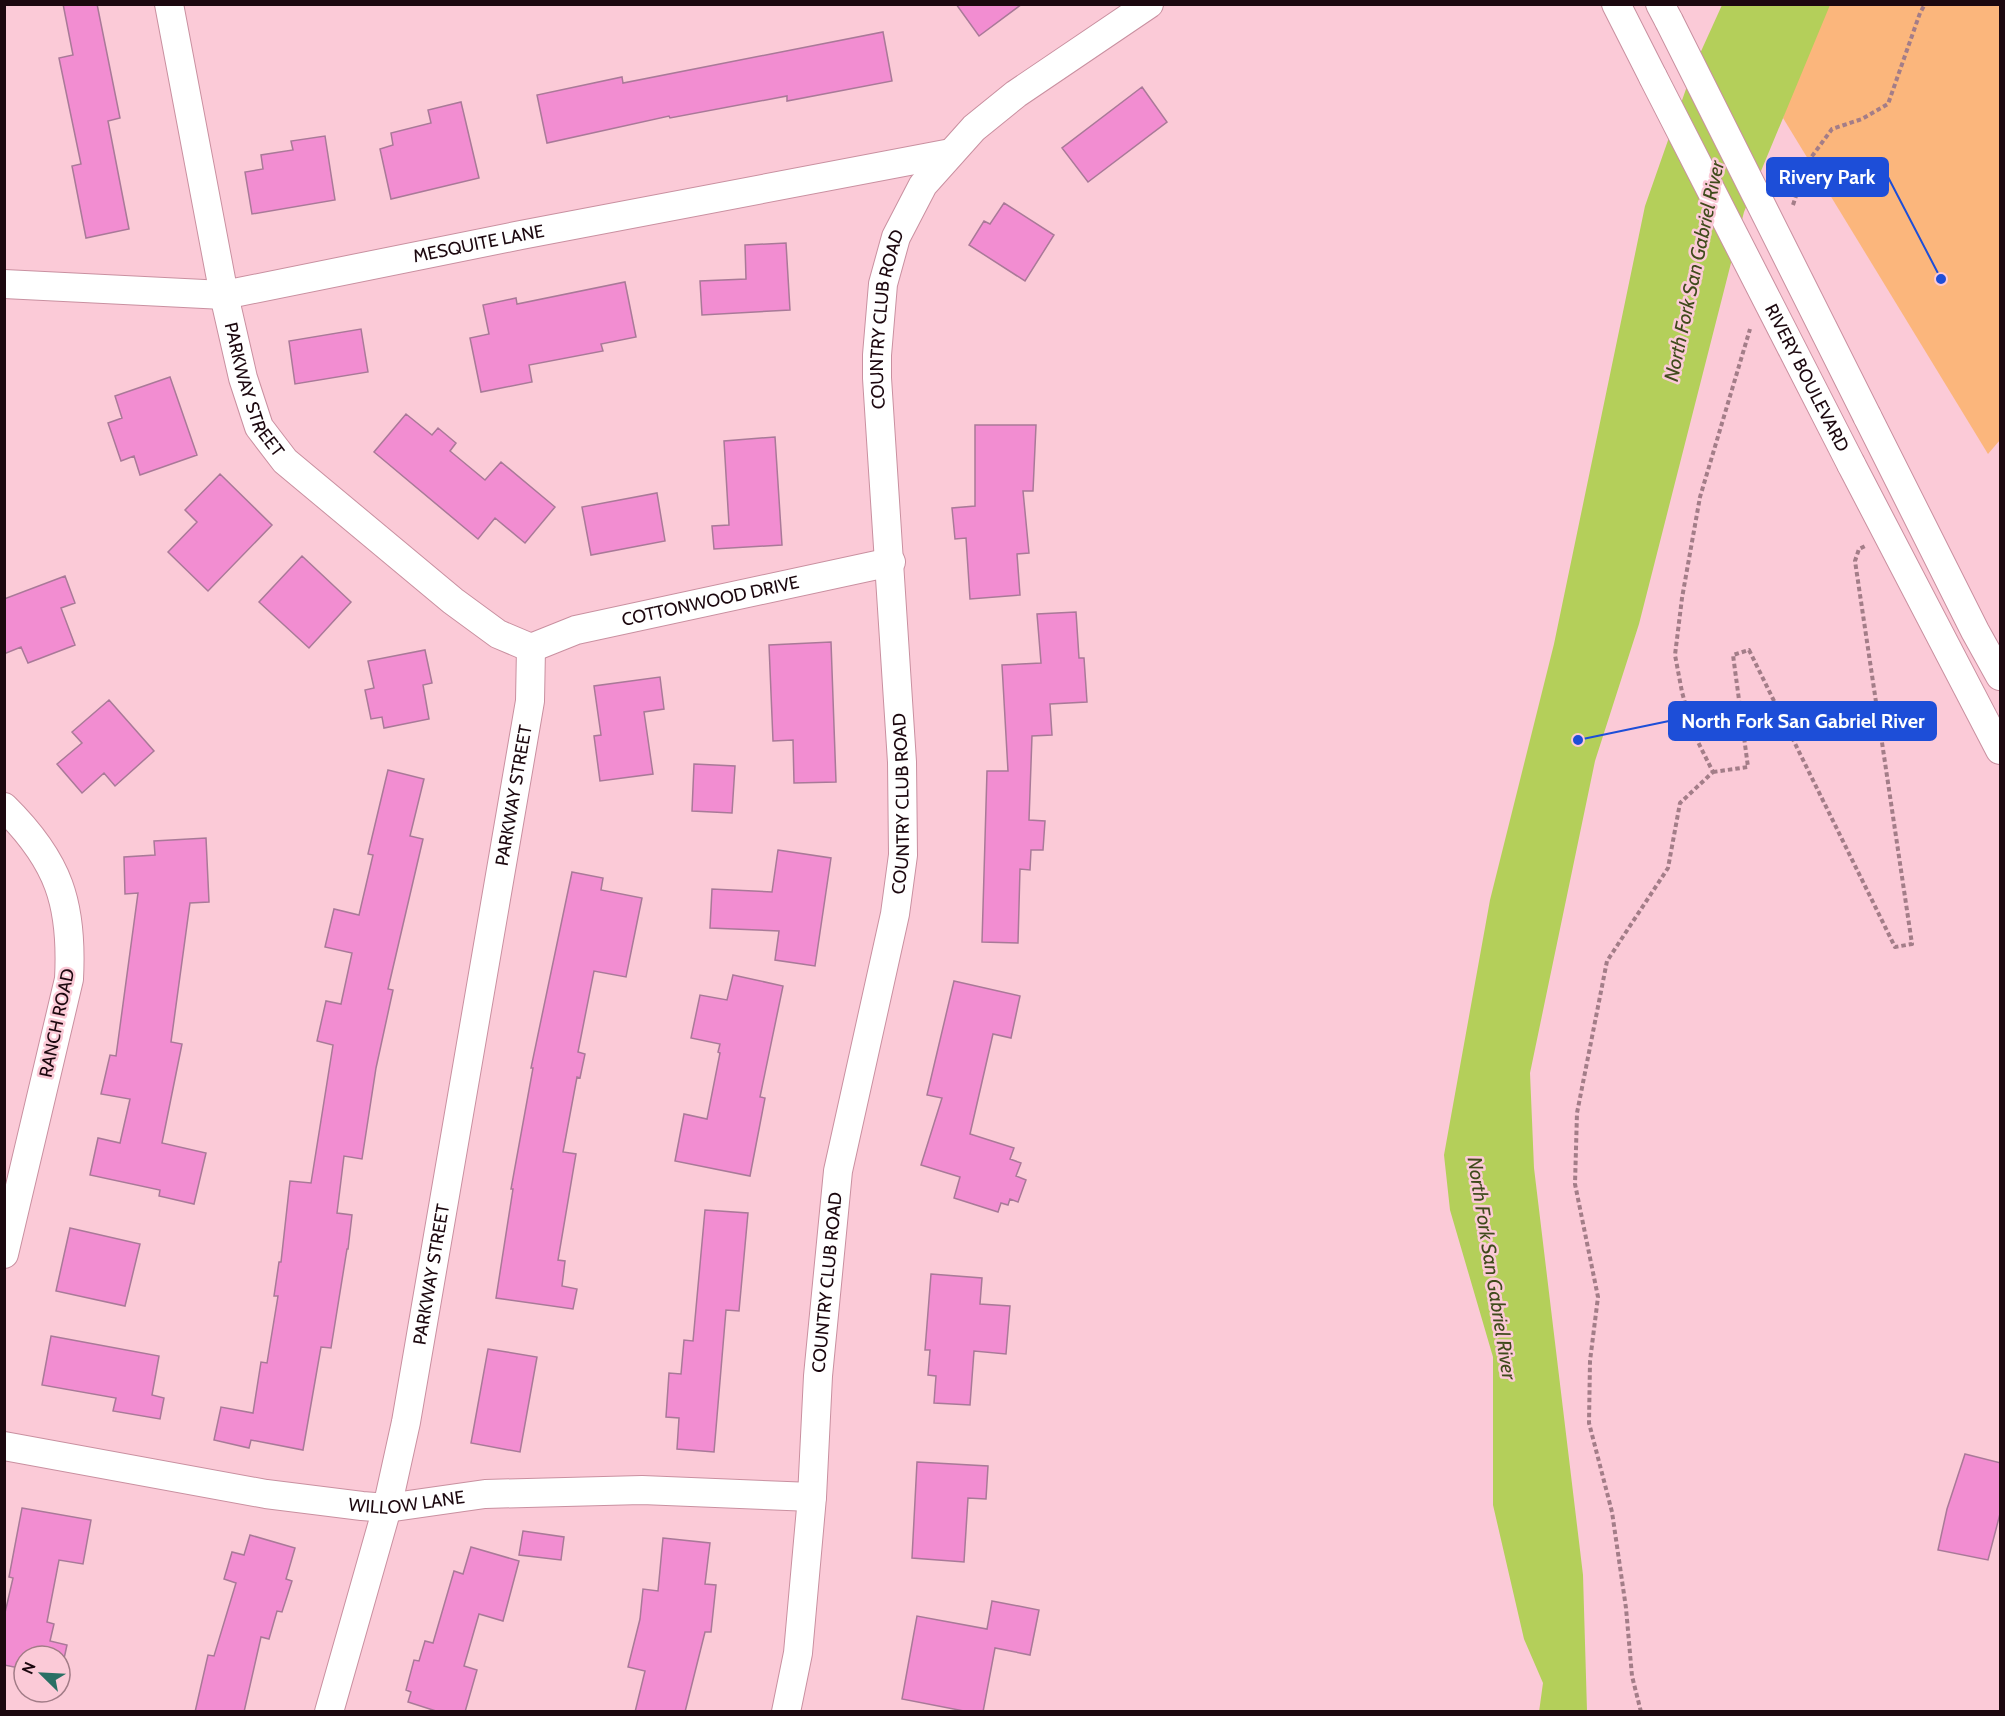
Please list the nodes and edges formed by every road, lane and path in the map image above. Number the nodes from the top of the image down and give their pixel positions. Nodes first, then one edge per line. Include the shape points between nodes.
1 (169, 4) edge
2 (1149, 4) edge
3 (1616, 4) edge
4 (1925, 4) edge
5 (1665, 13) edge
6 (951, 153) junction
7 (1792, 207) dead end
8 (4, 284) edge
9 (224, 295) junction
10 (1751, 326) dead end
11 (1889, 534) junction
12 (891, 562) junction
13 (531, 648) junction
14 (2001, 676) edge
15 (2001, 750) edge
16 (1713, 772) junction
17 (4, 807) edge
18 (4, 1254) edge
19 (4, 1446) edge
20 (812, 1497) junction
21 (387, 1508) junction
22 (329, 1712) edge
23 (786, 1712) edge
24 (1641, 1712) edge

1 - 9 street, PARKWAY STREET
2 - 6 street, COUNTRY CLUB ROAD via 1016,94 974,128
3 - 11 street, RIVERY BOULEVARD, bridge
4 - 7 path via 1888,104 1862,119 1832,129 1807,163
5 - 14 street, RIVERY BOULEVARD, bridge
6 - 9 street, MESQUITE LANE
6 - 12 street, COUNTRY CLUB ROAD via 923,185 896,237 883,284 877,355
8 - 9 street, MESQUITE LANE
9 - 13 street, PARKWAY STREET via 259,427 285,461 453,601 498,634
10 - 16 path via 1700,497 1675,655 1693,732
11 - 15 street, RIVERY BOULEVARD
11 - 16 path via 1859,549 1856,561 1912,944 1895,947 1749,650 1733,655 1748,767
12 - 13 street, COTTONWOOD DRIVE via 576,630
12 - 20 street, COUNTRY CLUB ROAD via 903,855 896,914 838,1171 818,1376
13 - 21 street, PARKWAY STREET via 528,712 406,1422
16 - 24 path via 1680,803 1668,868 1606,961 1577,1113 1575,1184 1598,1297 1590,1361 1589,1423 1612,1512 1632,1676
17 - 18 street, RANCH ROAD via 38,844 55,874 69,924 70,953 69,979
19 - 21 street, WILLOW LANE via 266,1494
20 - 21 street, WILLOW LANE via 622,1490 485,1494
20 - 23 street, COUNTRY CLUB ROAD via 798,1653
21 - 22 street, PARKWAY STREET

